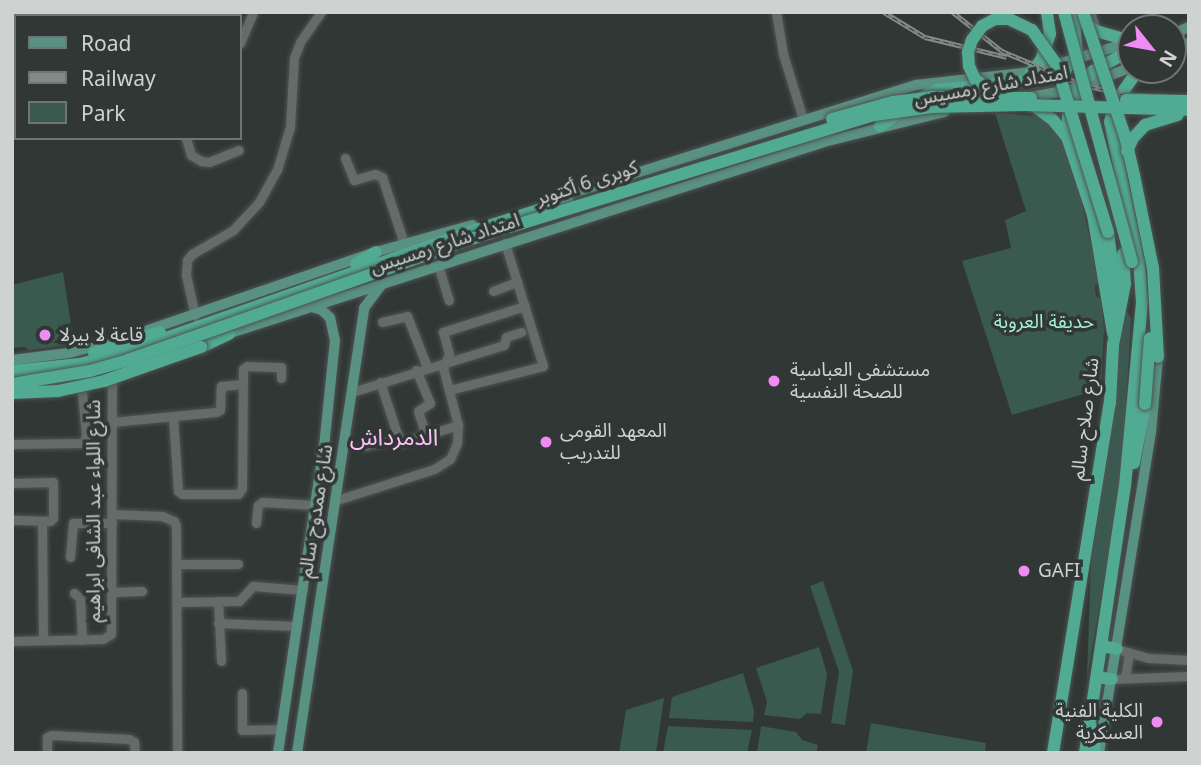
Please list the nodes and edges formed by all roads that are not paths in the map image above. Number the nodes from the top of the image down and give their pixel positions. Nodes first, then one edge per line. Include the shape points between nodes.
1 (253, 12) edge
2 (321, 12) edge
3 (776, 12) edge
4 (1058, 12) edge
5 (1063, 12) edge
6 (1073, 12) edge
7 (1083, 12) edge
8 (1090, 12) edge
9 (1048, 19) edge
10 (1096, 31) junction
11 (242, 38) edge
12 (1117, 38) edge
13 (1117, 46) edge
14 (1117, 58) edge
15 (1075, 60) junction
16 (1031, 72) junction
17 (1117, 73) edge
18 (1129, 84) edge
19 (1079, 88) junction
20 (996, 95) junction
21 (1023, 98) junction
22 (1189, 101) edge
23 (1189, 111) edge
24 (803, 119) junction
25 (880, 126) junction
26 (764, 133) junction
27 (187, 140) edge
28 (1069, 142) junction
29 (1112, 142) junction
30 (239, 150) dead end
31 (345, 158) dead end
32 (770, 159) junction
33 (626, 176) junction
34 (627, 204) junction
35 (505, 243) junction
36 (405, 246) junction
37 (376, 252) junction
38 (438, 265) junction
39 (384, 281) junction
40 (517, 282) junction
41 (493, 291) dead end
42 (449, 300) dead end
43 (309, 306) junction
44 (525, 306) junction
45 (1141, 311) junction
46 (195, 316) junction
47 (382, 322) dead end
48 (1118, 328) junction
49 (520, 332) dead end
50 (229, 334) junction
51 (1114, 345) junction
52 (1158, 357) joint
53 (12, 360) edge
54 (444, 362) junction
55 (80, 364) junction
56 (427, 367) junction
57 (416, 370) junction
58 (12, 371) edge
59 (112, 372) junction
60 (331, 375) junction
61 (281, 378) dead end
62 (354, 378) junction
63 (81, 380) junction
64 (380, 382) junction
65 (12, 384) edge
66 (243, 384) junction
67 (449, 390) junction
68 (352, 392) junction
69 (12, 393) edge
70 (173, 416) junction
71 (111, 422) junction
72 (458, 425) junction
73 (1142, 430) junction
74 (426, 436) junction
75 (397, 438) junction
76 (12, 444) edge
77 (363, 446) dead end
78 (12, 483) edge
79 (1125, 486) junction
80 (337, 500) junction
81 (315, 505) junction
82 (1139, 507) junction
83 (112, 519) junction
84 (12, 520) edge
85 (42, 521) junction
86 (257, 523) dead end
87 (70, 558) dead end
88 (177, 564) junction
89 (237, 564) dead end
90 (303, 590) junction
91 (142, 591) dead end
92 (113, 592) junction
93 (74, 593) dead end
94 (218, 601) junction
95 (177, 602) junction
96 (218, 623) junction
97 (297, 626) junction
98 (43, 640) junction
99 (82, 640) junction
100 (12, 641) edge
101 (1102, 646) junction
102 (1123, 650) junction
103 (1189, 660) edge
104 (221, 662) dead end
105 (1189, 676) edge
106 (1097, 677) junction
107 (1125, 678) junction
108 (1112, 679) junction
109 (242, 693) dead end
110 (1093, 706) junction
111 (285, 707) junction
112 (303, 709) junction
113 (282, 729) junction
114 (47, 753) edge
115 (135, 753) edge
116 (177, 753) edge
117 (278, 753) edge
118 (297, 753) edge
119 (1053, 753) edge
120 (1085, 753) edge
121 (1097, 753) edge

1 - 11 street
2 - 46 street via 294,58 290,127 277,170 259,202 233,230 187,260
3 - 24 street
4 - 48 highway, شارع صلاح سالم via 1123,254 1125,284
5 - 45 highway, bridge via 1135,272
6 - 9 highway via 1062,27
6 - 10 highway
6 - 15 highway
7 - 52 highway, bridge via 1133,168 1153,268
8 - 10 street
9 - 16 highway via 1047,46
10 - 12 highway
13 - 15 main road, امتداد شارع رمسيس
14 - 19 highway via 1093,71
15 - 16 main road, امتداد شارع رمسيس
15 - 25 highway via 1065,72 1050,79 937,90
16 - 24 main road, امتداد شارع رمسيس via 916,85
17 - 19 main road, امتداد شارع رمسيس
18 - 29 highway via 1113,109
19 - 21 main road, امتداد شارع رمسيس
19 - 28 highway via 1068,117
20 - 22 highway, كوبرى 6 أكتوبر, bridge
20 - 48 highway, bridge via 975,79 968,52 977,31 988,22 1016,20 1032,30 1056,64 1108,232
20 - 55 highway, كوبرى 6 أكتوبر, bridge via 932,97 872,107 473,231 142,347
21 - 25 main road, امتداد شارع رمسيس
21 - 28 highway via 1053,120
23 - 65 highway, كوبرى 6 أكتوبر, bridge via 931,107 875,115 474,239 128,360
23 - 73 highway, bridge via 1145,125 1130,142 1125,159 1148,291 1149,353
24 - 26 main road, امتداد شارع رمسيس
25 - 32 main road, امتداد شارع رمسيس
26 - 32 main road via 752,149 758,157
26 - 33 main road, امتداد شارع رمسيس
27 - 30 street via 191,155 201,161
28 - 29 highway via 1094,138
28 - 51 highway via 1101,253
29 - 45 highway via 1139,263
31 - 36 street via 354,180 375,174 382,177
32 - 34 main road, امتداد شارع رمسيس
33 - 34 main road via 634,186
33 - 36 main road, امتداد شارع رمسيس
34 - 35 main road, امتداد شارع رمسيس
35 - 38 main road, امتداد شارع رمسيس
35 - 40 street
36 - 37 main road, امتداد شارع رمسيس
37 - 46 main road, امتداد شارع رمسيس
37 - 55 highway via 365,261 96,353
38 - 39 main road, امتداد شارع رمسيس
38 - 42 street
39 - 43 main road, امتداد شارع رمسيس
39 - 62 main road, شارع ممدوح سالم via 365,307
40 - 41 street
40 - 44 street
43 - 50 main road, امتداد شارع رمسيس
43 - 60 main road, شارع ممدوح سالم via 327,314 333,323
44 - 54 street via 443,331 449,354
44 - 67 street via 541,368
45 - 79 highway
46 - 53 main road, امتداد شارع رمسيس via 89,348
47 - 56 street via 407,316
48 - 51 highway, شارع صلاح سالم
49 - 54 street via 507,336 504,345
50 - 59 main road, امتداد شارع رمسيس
50 - 69 highway, bridge via 104,381 49,392
51 - 119 highway, شارع صلاح سالم via 1110,403
52 - 82 main road
54 - 56 street
54 - 67 street
55 - 58 highway, كوبرى 6 أكتوبر
56 - 57 street
57 - 64 street
57 - 74 street via 430,402 418,411
59 - 63 main road, امتداد شارع رمسيس
59 - 71 street, شارع اللواء عبد الشافى ابراهيم
60 - 62 main road
60 - 81 main road, شارع ممدوح سالم
61 - 66 street via 281,367 247,366
62 - 68 main road, شارع ممدوح سالم
63 - 69 main road, امتداد شارع رمسيس
63 - 76 street via 85,441
64 - 68 street
64 - 75 street
66 - 70 street via 221,386 219,411
66 - 70 street via 242,488 238,494 177,491
67 - 72 street
68 - 80 main road, شارع ممدوح سالم
70 - 71 street
71 - 83 street, شارع اللواء عبد الشافى ابراهيم
72 - 74 street
72 - 80 street via 454,450 443,464
73 - 79 highway
73 - 82 main road
74 - 75 street via 400,443
75 - 77 street
78 - 85 street via 52,482 53,519
79 - 101 highway
80 - 112 main road, شارع ممدوح سالم
81 - 86 street via 261,502
81 - 90 main road, شارع ممدوح سالم
82 - 102 main road
83 - 87 street via 73,523
83 - 88 street via 162,516 174,521
83 - 92 street, شارع اللواء عبد الشافى ابراهيم
84 - 85 street
85 - 98 street
88 - 89 street
88 - 95 street
90 - 94 street via 253,586 242,600
90 - 97 main road, شارع ممدوح سالم
91 - 92 street
92 - 99 street, شارع اللواء عبد الشافى ابراهيم via 110,636
93 - 99 street via 80,598
94 - 95 street
94 - 96 street
95 - 116 street
96 - 97 street
96 - 104 street
97 - 111 main road, شارع ممدوح سالم
98 - 99 street, شارع اللواء عبد الشافى ابراهيم
98 - 100 street, شارع اللواء عبد الشافى ابراهيم
101 - 102 highway
101 - 106 highway
102 - 103 street via 1156,659
102 - 107 street
102 - 108 main road
105 - 107 street
106 - 108 highway
106 - 110 highway
107 - 108 street
108 - 121 main road
109 - 113 street via 242,730
110 - 120 highway
110 - 121 highway
111 - 112 main road
111 - 113 main road, شارع ممدوح سالم
112 - 118 main road, شارع ممدوح سالم
113 - 117 main road, شارع ممدوح سالم
114 - 115 street via 51,735 129,739

